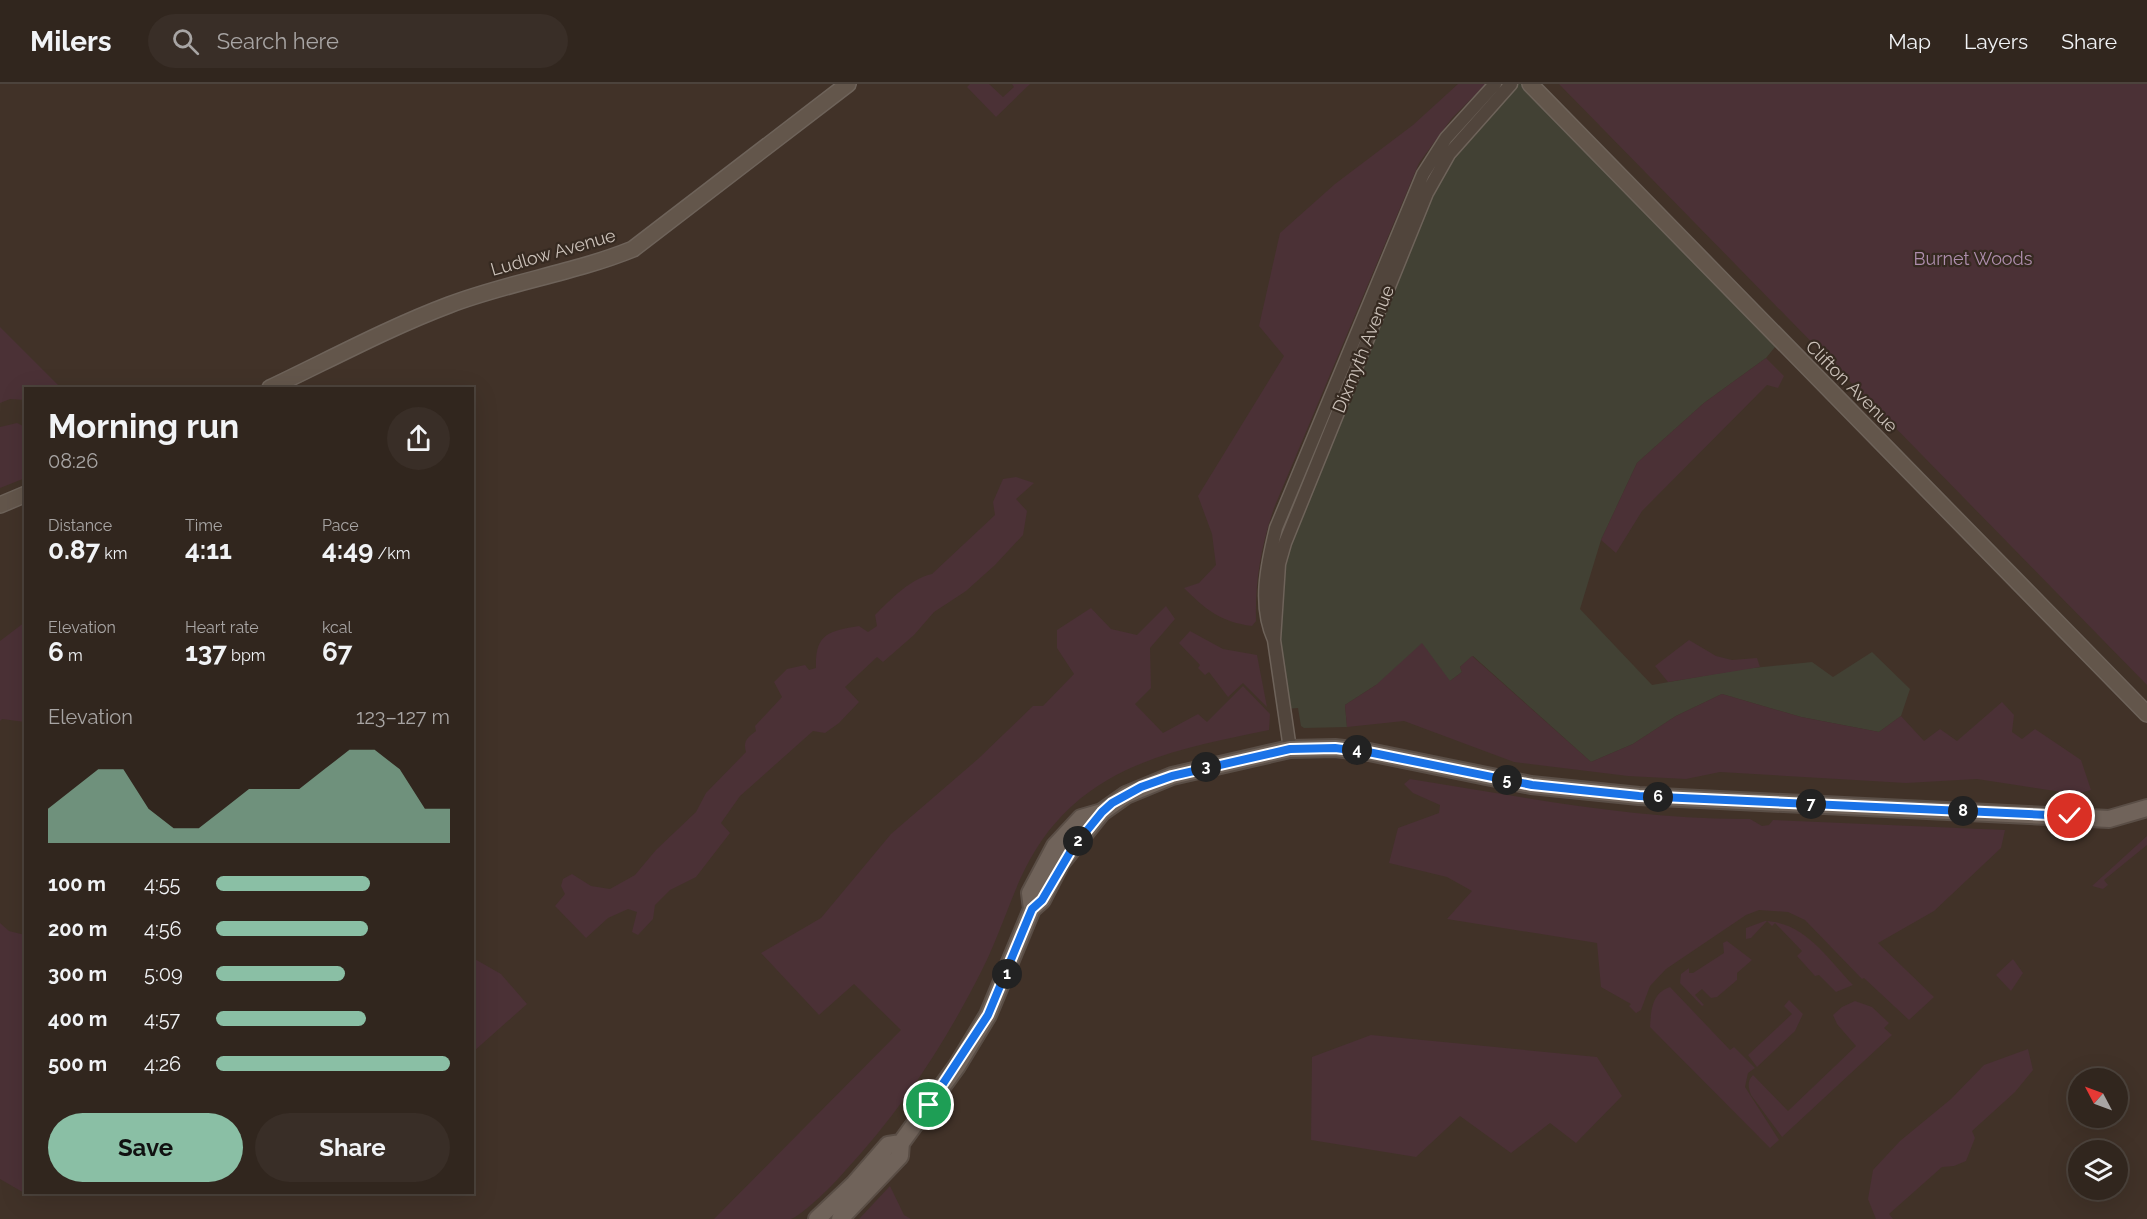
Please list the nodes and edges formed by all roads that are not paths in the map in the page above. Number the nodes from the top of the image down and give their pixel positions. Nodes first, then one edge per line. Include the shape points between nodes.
1 (848, 84) edge
2 (1495, 84) edge
3 (1511, 84) edge
4 (1530, 84) edge
5 (272, 387) edge
6 (24, 495) edge
7 (0, 505) edge
8 (1274, 640) junction
9 (2147, 714) edge
10 (1290, 749) junction
11 (2147, 801) edge
12 (2143, 811) edge
13 (901, 1143) junction
14 (817, 1219) edge
15 (840, 1219) edge

1 - 5 main road, Ludlow Avenue via 633,249 448,305
2 - 8 street, Dixmyth Avenue via 1446,138 1423,174 1276,528 1265,580 1268,625
3 - 8 street, Dixmyth Avenue via 1456,145 1427,193 1285,543 1279,564
4 - 9 main road, Clifton Avenue
6 - 7 main road
8 - 10 street, Dixmyth Avenue
10 - 12 main road via 1368,752 1532,785 1639,796 2109,819
10 - 13 main road via 1165,778 1126,795 1102,812 1081,818 1055,846 1029,893 1032,909 988,1015 957,1066
11 - 12 main road
13 - 14 main road via 888,1145
13 - 15 main road via 900,1156

